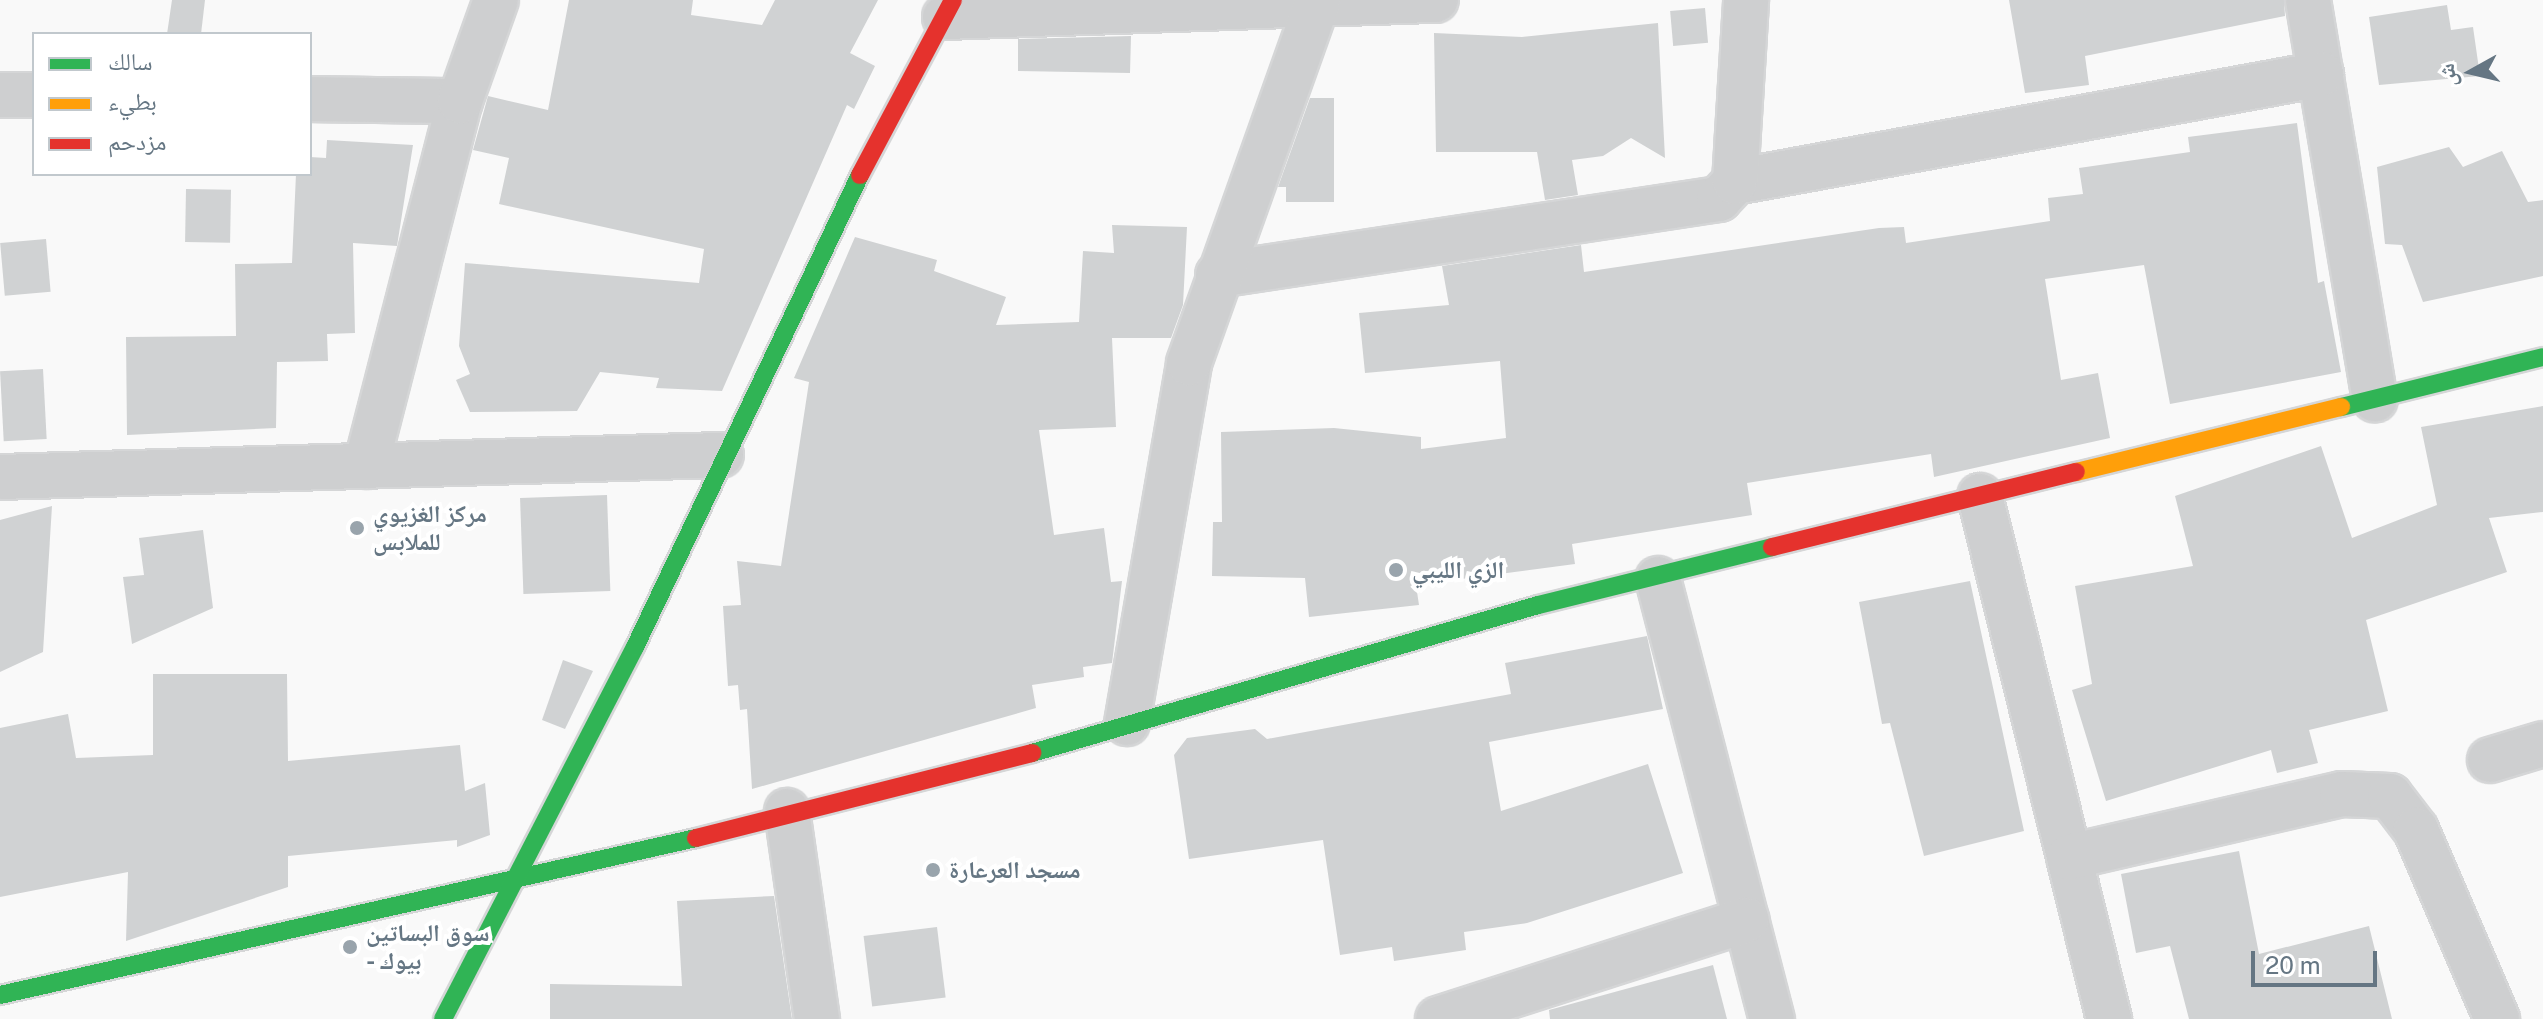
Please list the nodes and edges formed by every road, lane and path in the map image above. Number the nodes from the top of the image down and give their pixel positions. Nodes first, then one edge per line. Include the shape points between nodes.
1 (496, 0) edge
2 (1436, 0) edge
3 (1746, 0) edge
4 (2308, 0) edge
5 (1316, 4) edge
6 (949, 8) edge
7 (2321, 74) junction
8 (0, 95) edge
9 (32, 95) edge
10 (312, 99) edge
11 (460, 101) junction
12 (1735, 182) junction
13 (1218, 275) junction
14 (2543, 357) edge
15 (2375, 399) junction
16 (721, 455) junction
17 (366, 466) junction
18 (0, 477) edge
19 (1980, 496) junction
20 (1658, 579) junction
21 (1127, 723) junction
22 (2543, 744) edge
23 (2490, 760) dead end
24 (787, 811) junction
25 (2069, 857) junction
26 (505, 886) junction
27 (1747, 920) junction
28 (0, 995) edge
29 (443, 1019) edge
30 (817, 1019) edge
31 (1438, 1019) edge
32 (1772, 1019) edge
33 (2109, 1019) edge
34 (2497, 1019) edge

1 - 11 street
2 - 5 street
3 - 12 street
4 - 7 street
5 - 6 street
5 - 13 street
6 - 16 main road
7 - 12 street
7 - 15 street
8 - 9 street
10 - 11 street
11 - 17 street
12 - 13 street via 1719,199
13 - 21 street via 1189,363
14 - 15 main road
15 - 19 main road
16 - 17 street
16 - 26 main road via 586,745
17 - 18 street
19 - 20 main road
19 - 25 street
20 - 21 main road via 1538,605
20 - 27 street
21 - 24 main road
22 - 23 street
24 - 26 main road
24 - 30 street
25 - 33 street
25 - 34 street via 2342,794 2390,796 2416,830
26 - 28 main road
26 - 29 main road
27 - 31 street
27 - 32 street

